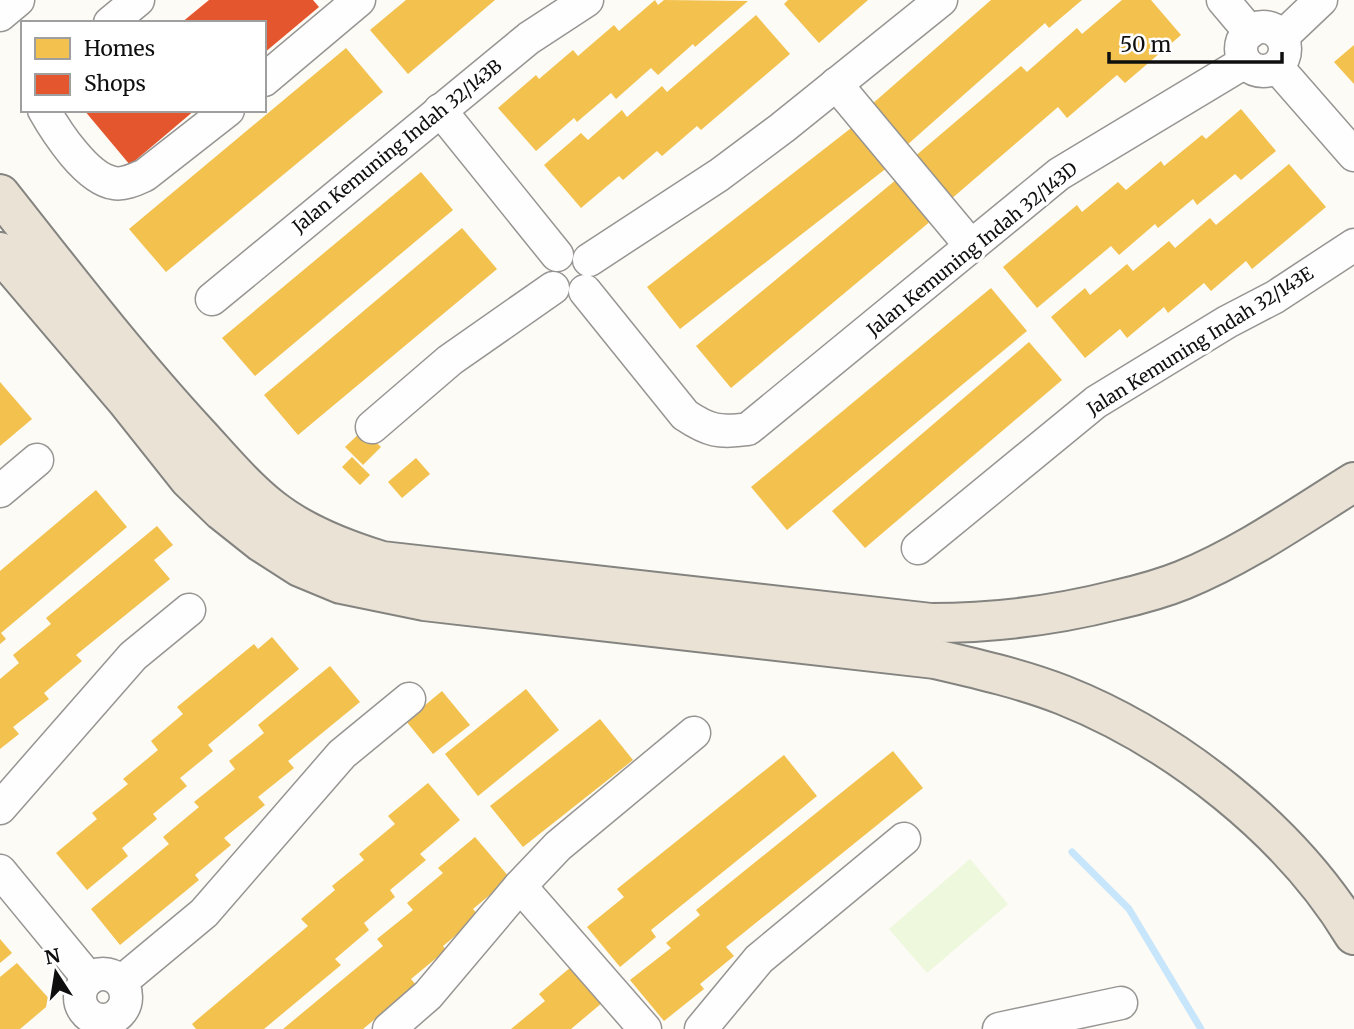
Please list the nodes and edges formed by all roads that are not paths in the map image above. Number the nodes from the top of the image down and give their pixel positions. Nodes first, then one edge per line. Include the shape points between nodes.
1 (18, 0) edge
2 (138, 0) edge
3 (359, 0) edge
4 (587, 0) edge
5 (941, 0) edge
6 (1223, 0) edge
7 (1321, 0) edge
8 (0, 15) edge
9 (112, 21) edge
10 (1248, 47) junction
11 (1279, 52) junction
12 (266, 78) edge
13 (836, 84) junction
14 (440, 110) junction
15 (46, 112) edge
16 (225, 112) edge
17 (1354, 155) edge
18 (0, 194) edge
19 (1354, 244) edge
20 (971, 246) junction
21 (0, 252) edge
22 (557, 255) junction
23 (589, 260) junction
24 (553, 288) junction
25 (585, 291) junction
26 (212, 299) dead end
27 (372, 427) dead end
28 (37, 460) dead end
29 (1354, 482) edge
30 (0, 491) edge
31 (918, 548) dead end
32 (188, 610) dead end
33 (409, 699) dead end
34 (694, 733) dead end
35 (0, 808) edge
36 (904, 839) dead end
37 (0, 871) edge
38 (520, 886) junction
39 (1354, 935) edge
40 (89, 979) junction
41 (121, 982) junction
42 (1121, 1003) dead end
43 (73, 1020) edge
44 (122, 1023) edge
45 (388, 1029) edge
46 (645, 1029) edge
47 (701, 1029) edge
48 (999, 1029) edge

1 - 8 street
2 - 9 street
3 - 12 street
4 - 14 street, Jalan Kemuning Indah 32/143B via 529,38
5 - 13 street
6 - 10 street
7 - 11 street
10 - 11 street via 1263,27 1277,32
10 - 20 street, Jalan Kemuning Indah 32/143D via 1059,174
11 - 17 street
13 - 20 street
13 - 23 street via 719,175
14 - 22 street
14 - 26 street, Jalan Kemuning Indah 32/143B
15 - 16 street via 92,174 114,183 145,175
18 - 29 highway via 174,408 251,491 299,527 382,561 931,623 983,623 1073,611 1182,581 1258,543
19 - 31 street, Jalan Kemuning Indah 32/143E via 1275,297 1096,402
20 - 25 street, Jalan Kemuning Indah 32/143D via 748,429 724,432 705,428 685,415
21 - 39 highway via 189,479 242,527 300,567 341,584 424,601 935,659 1064,696 1166,749 1223,788 1304,870
22 - 23 street via 577,251
22 - 24 street via 548,267
23 - 25 street via 593,272
24 - 25 street via 572,296
24 - 27 street via 450,360
28 - 30 street
32 - 35 street via 133,656
33 - 41 street via 341,754 204,913
34 - 38 street via 558,846
36 - 47 street via 759,959
37 - 40 street
38 - 45 street via 428,995
38 - 46 street
40 - 41 street via 102,974
40 - 43 street
41 - 44 street via 127,996
42 - 48 street
43 - 44 street via 89,1016

